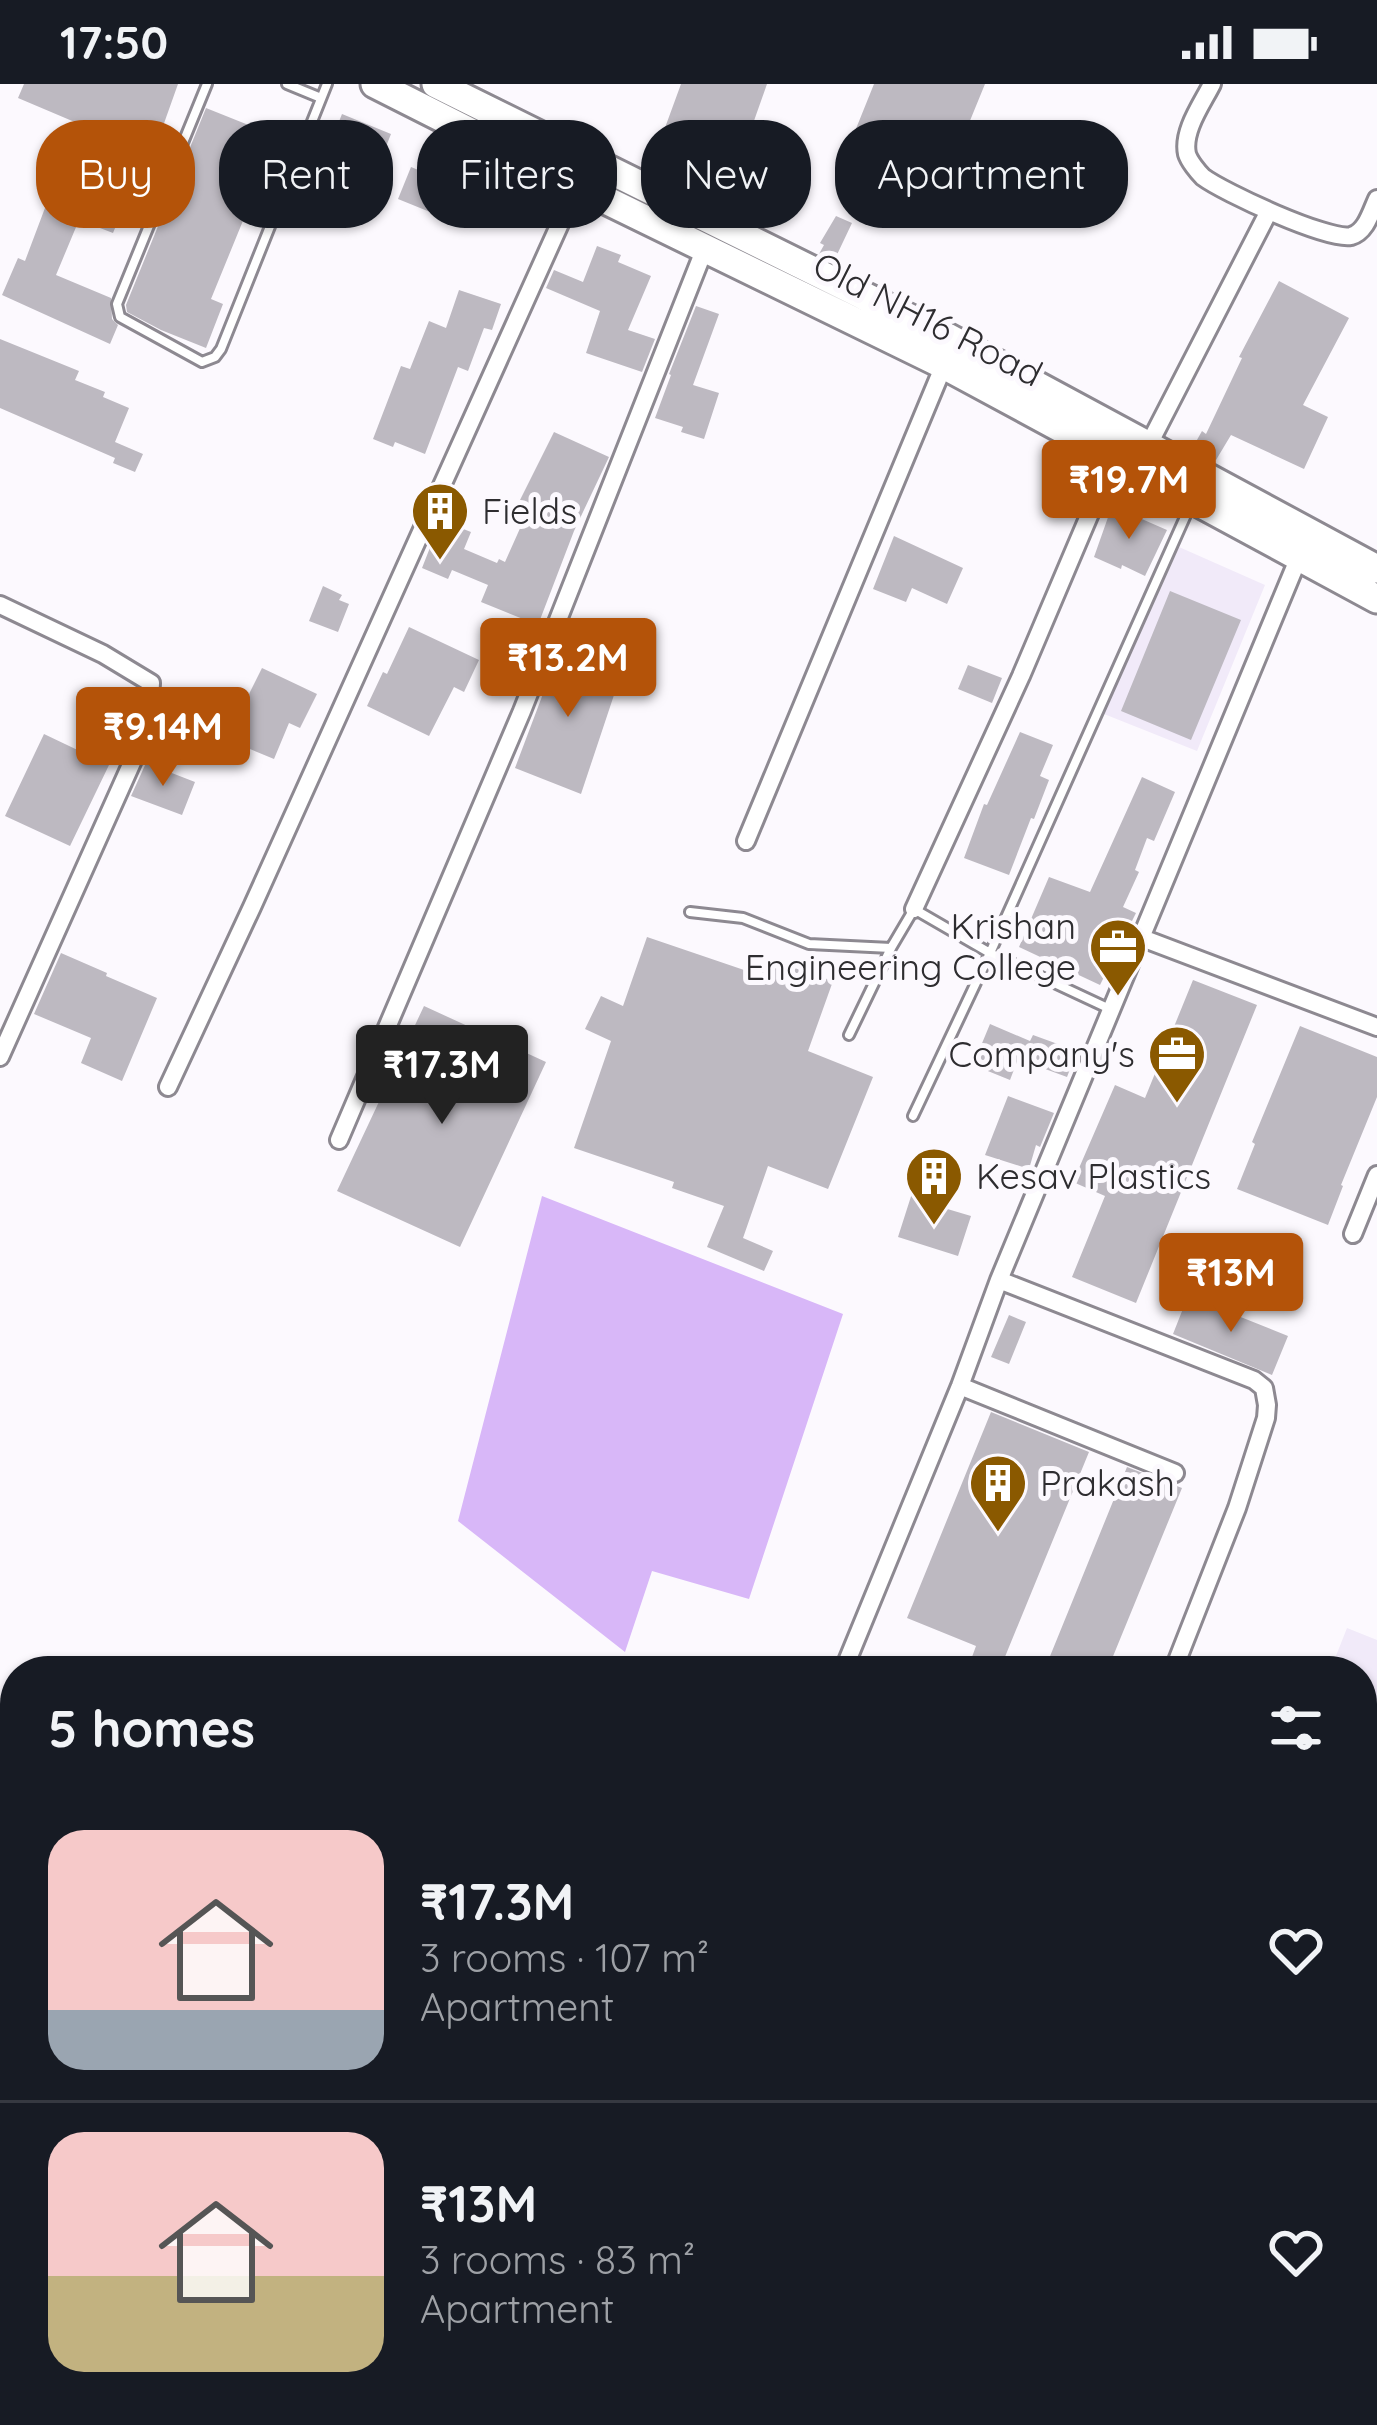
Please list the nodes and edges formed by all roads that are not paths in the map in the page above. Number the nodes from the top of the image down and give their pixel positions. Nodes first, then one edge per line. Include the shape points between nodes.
1 (207, 84) edge
2 (287, 84) edge
3 (326, 84) edge
4 (375, 84) edge
5 (436, 84) edge
6 (1212, 84) edge
7 (321, 98) junction
8 (446, 120) edge
9 (1377, 199) edge
10 (617, 205) edge
11 (1269, 211) junction
12 (558, 228) edge
13 (705, 248) junction
14 (944, 365) junction
15 (1133, 456) junction
16 (1193, 500) junction
17 (1299, 557) junction
18 (1377, 569) edge
19 (1377, 599) edge
20 (0, 605) edge
21 (746, 841) dead end
22 (914, 909) junction
23 (690, 912) dead end
24 (1142, 938) junction
25 (891, 948) junction
26 (990, 952) junction
27 (1112, 1010) junction
28 (1377, 1027) edge
29 (849, 1035) dead end
30 (0, 1057) edge
31 (168, 1087) dead end
32 (913, 1115) dead end
33 (339, 1140) dead end
34 (1377, 1175) edge
35 (1353, 1234) dead end
36 (999, 1280) junction
37 (961, 1386) junction
38 (1175, 1473) dead end
39 (849, 1656) edge
40 (1179, 1656) edge

1 - 7 lane via 116,304 121,317 202,362 221,349
2 - 7 lane
3 - 7 lane
4 - 8 main road, Old NH16 Road
5 - 15 main road, Old NH16 Road via 947,337
6 - 11 street via 1187,134 1187,156 1201,176
9 - 11 street via 1351,236
10 - 13 main road, Old NH16 Road
11 - 15 street
12 - 31 street
13 - 14 main road, Old NH16 Road
13 - 33 street via 522,711
14 - 15 main road, Old NH16 Road
14 - 21 street
15 - 16 main road, Old NH16 Road
15 - 18 main road, Old NH16 Road
15 - 22 street
16 - 17 main road, Old NH16 Road
16 - 26 lane
17 - 19 main road, Old NH16 Road
17 - 24 street
20 - 30 street via 151,683 134,758
22 - 25 lane
22 - 26 lane
23 - 25 lane via 742,917 809,944
24 - 27 street
24 - 28 street
25 - 29 lane
26 - 27 lane
26 - 32 lane
27 - 36 street
34 - 35 street
36 - 37 street
36 - 40 street via 1264,1388 1266,1418
37 - 38 street
37 - 39 street

